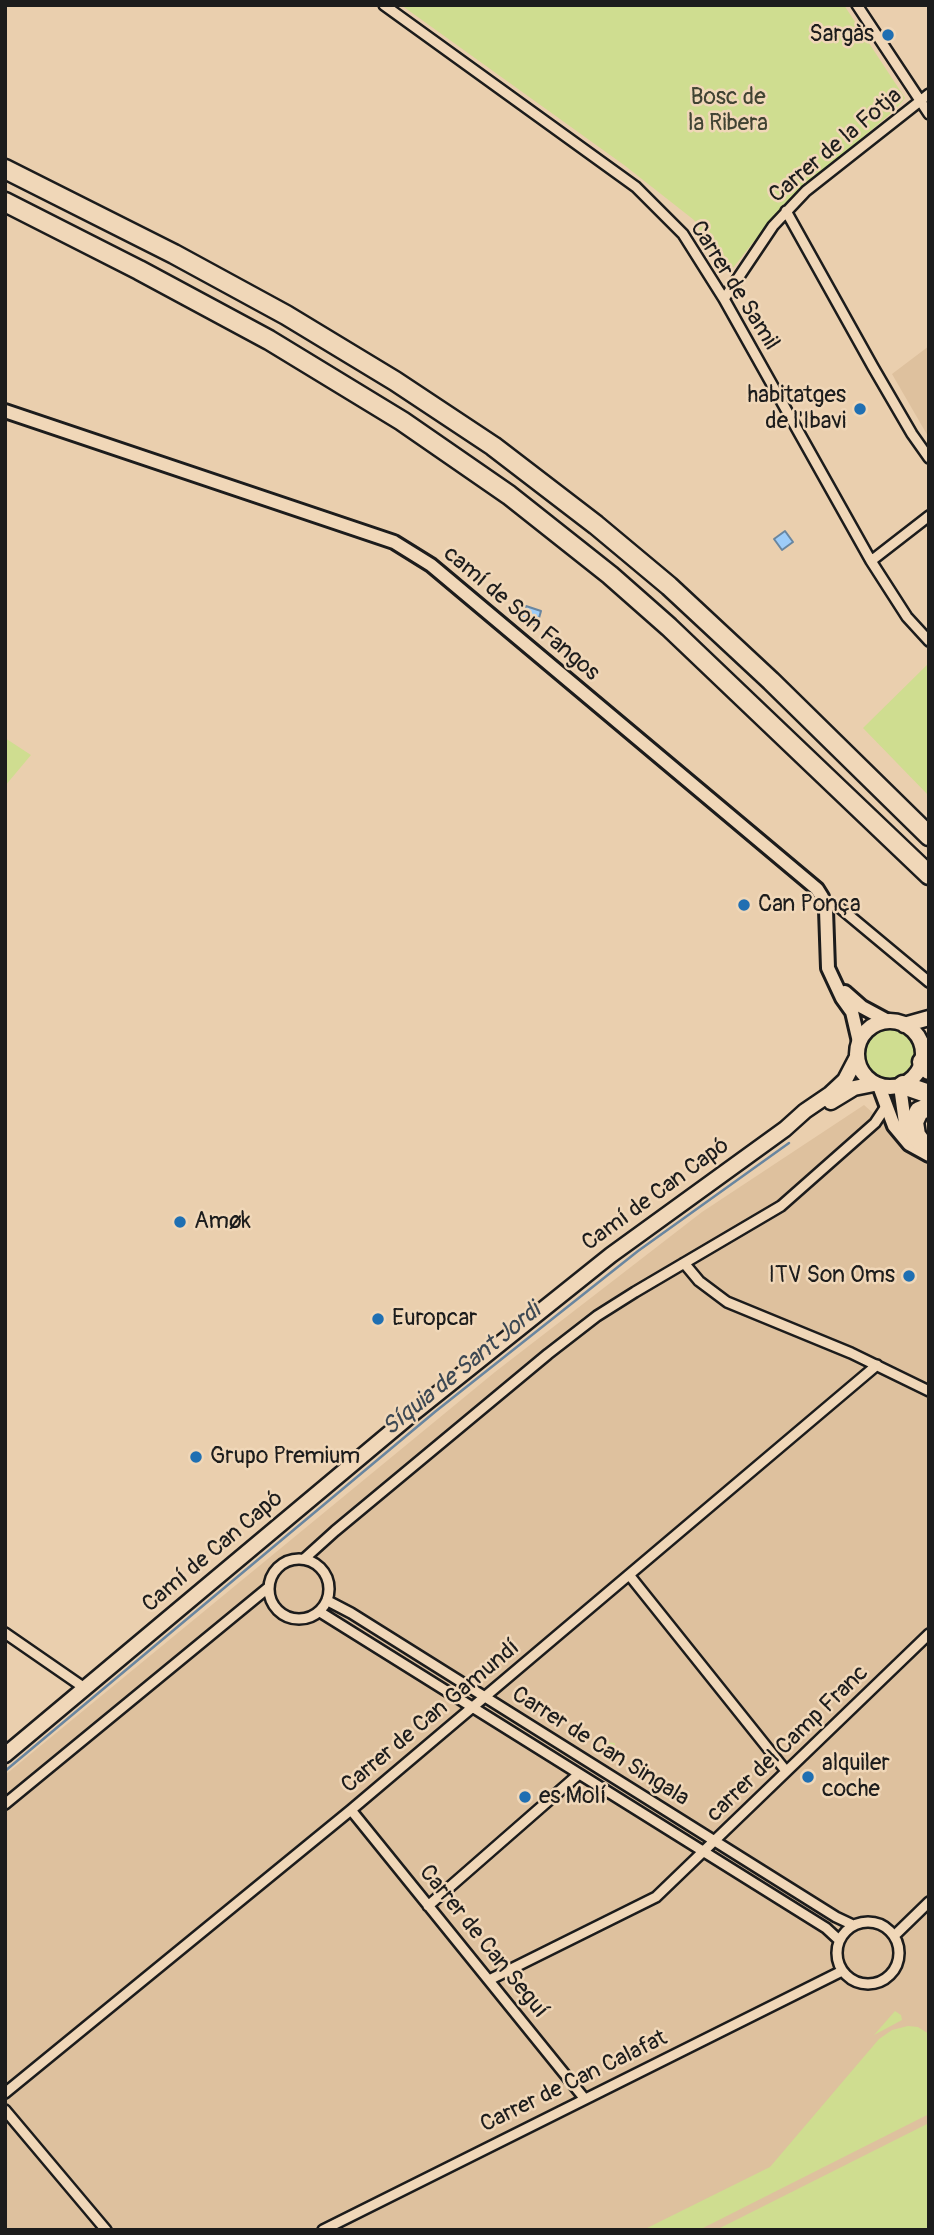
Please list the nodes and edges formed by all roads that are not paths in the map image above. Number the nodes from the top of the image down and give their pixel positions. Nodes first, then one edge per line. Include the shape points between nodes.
1 (384, 5) edge
2 (857, 5) edge
3 (929, 94) edge
4 (920, 100) junction
5 (929, 114) edge
6 (5, 169) edge
7 (5, 202) edge
8 (786, 211) junction
9 (724, 299) junction
10 (5, 411) edge
11 (929, 458) edge
12 (929, 516) edge
13 (870, 561) junction
14 (929, 641) edge
15 (929, 836) edge
16 (929, 875) edge
17 (825, 906) junction
18 (929, 982) edge
19 (834, 983) junction
20 (929, 1018) edge
21 (888, 1021) junction
22 (904, 1025) junction
23 (929, 1030) edge
24 (858, 1050) junction
25 (924, 1059) edge
26 (876, 1085) junction
27 (902, 1085) junction
28 (929, 1094) edge
29 (929, 1107) edge
30 (886, 1108) junction
31 (785, 1129) junction
32 (927, 1150) edge
33 (684, 1263) junction
34 (877, 1365) junction
35 (929, 1391) edge
36 (304, 1559) junction
37 (630, 1576) junction
38 (269, 1587) junction
39 (328, 1601) junction
40 (320, 1612) junction
41 (5, 1633) edge
42 (929, 1634) edge
43 (86, 1689) junction
44 (484, 1696) junction
45 (472, 1706) junction
46 (5, 1755) edge
47 (786, 1771) junction
48 (579, 1774) junction
49 (5, 1804) edge
50 (351, 1810) junction
51 (715, 1842) junction
52 (702, 1853) junction
53 (929, 1902) edge
54 (428, 1906) junction
55 (853, 1925) junction
56 (894, 1936) junction
57 (839, 1940) junction
58 (842, 1971) junction
59 (489, 1980) junction
60 (5, 2093) edge
61 (584, 2098) junction
62 (5, 2110) edge
63 (107, 2230) edge
64 (323, 2230) edge

1 - 9 street, Carrer de Samil via 636,187 683,234
2 - 4 street
3 - 4 street, Carrer de la Fotja
4 - 5 street
4 - 8 street, Carrer de la Fotja
6 - 15 highway via 286,315 493,446 678,594
7 - 16 highway via 269,340 402,421 509,495 669,626
8 - 9 street, Carrer de la Fotja
8 - 11 street
9 - 13 street, Carrer de Samil
10 - 17 street, camí de Son Fangos via 394,542 442,574 809,882
12 - 13 street
13 - 14 street, Carrer de Samil
17 - 18 street, camí de Son Fangos via 839,907
17 - 19 street via 827,962
19 - 21 street via 862,1007
19 - 24 street via 853,1017
20 - 22 main road
21 - 22 main road
21 - 24 main road via 872,1026
22 - 25 main road via 916,1035
23 - 25 main road
24 - 26 main road via 862,1073
24 - 31 main road, Camí de Can Capó via 839,1086
25 - 27 main road via 914,1077
26 - 27 main road
26 - 30 street
26 - 31 main road, Camí de Can Capó via 849,1090
27 - 28 highway
27 - 32 street via 907,1129
29 - 32 highway via 919,1111 914,1122 916,1135
30 - 32 street via 903,1138 916,1149
30 - 33 street via 875,1123 780,1206
31 - 43 main road, Camí de Can Capó via 611,1255 411,1415
33 - 34 street via 698,1281 727,1303
33 - 36 street via 597,1316 548,1354
34 - 35 street
34 - 37 street, Carrer de Can Gamundí
36 - 38 street via 293,1559 276,1569
36 - 39 street via 326,1574
37 - 44 street, Carrer de Can Gamundí
37 - 47 street
38 - 40 street via 274,1607 291,1619
38 - 49 street
39 - 40 street
39 - 44 street, Carrer de Can Singala
40 - 45 street, Carrer de Can Singala
41 - 43 street
42 - 47 street, carrer del Camp Franc
43 - 46 main road, Camí de Can Capó
44 - 45 street, Carrer de Can Gamundí
44 - 51 street, Carrer de Can Singala
45 - 48 street, Carrer de Can Singala
45 - 50 street, Carrer de Can Gamundí
47 - 51 street, carrer del Camp Franc
48 - 52 street, Carrer de Can Singala
48 - 54 street
50 - 54 street, Carrer de Can Seguí
50 - 60 street, Carrer de Can Gamundí
51 - 52 street, carrer del Camp Franc
51 - 55 street, Carrer de Can Singala
52 - 57 street, Carrer de Can Singala
52 - 59 street, carrer del Camp Franc via 656,1897
53 - 56 street
54 - 59 street, Carrer de Can Seguí
55 - 56 street via 880,1924
55 - 57 street
56 - 58 street via 899,1957 889,1976 880,1982 859,1983
57 - 58 street via 836,1950
58 - 61 street, Carrer de Can Calafat
59 - 61 street, Carrer de Can Seguí
61 - 64 street, Carrer de Can Calafat
62 - 63 street

